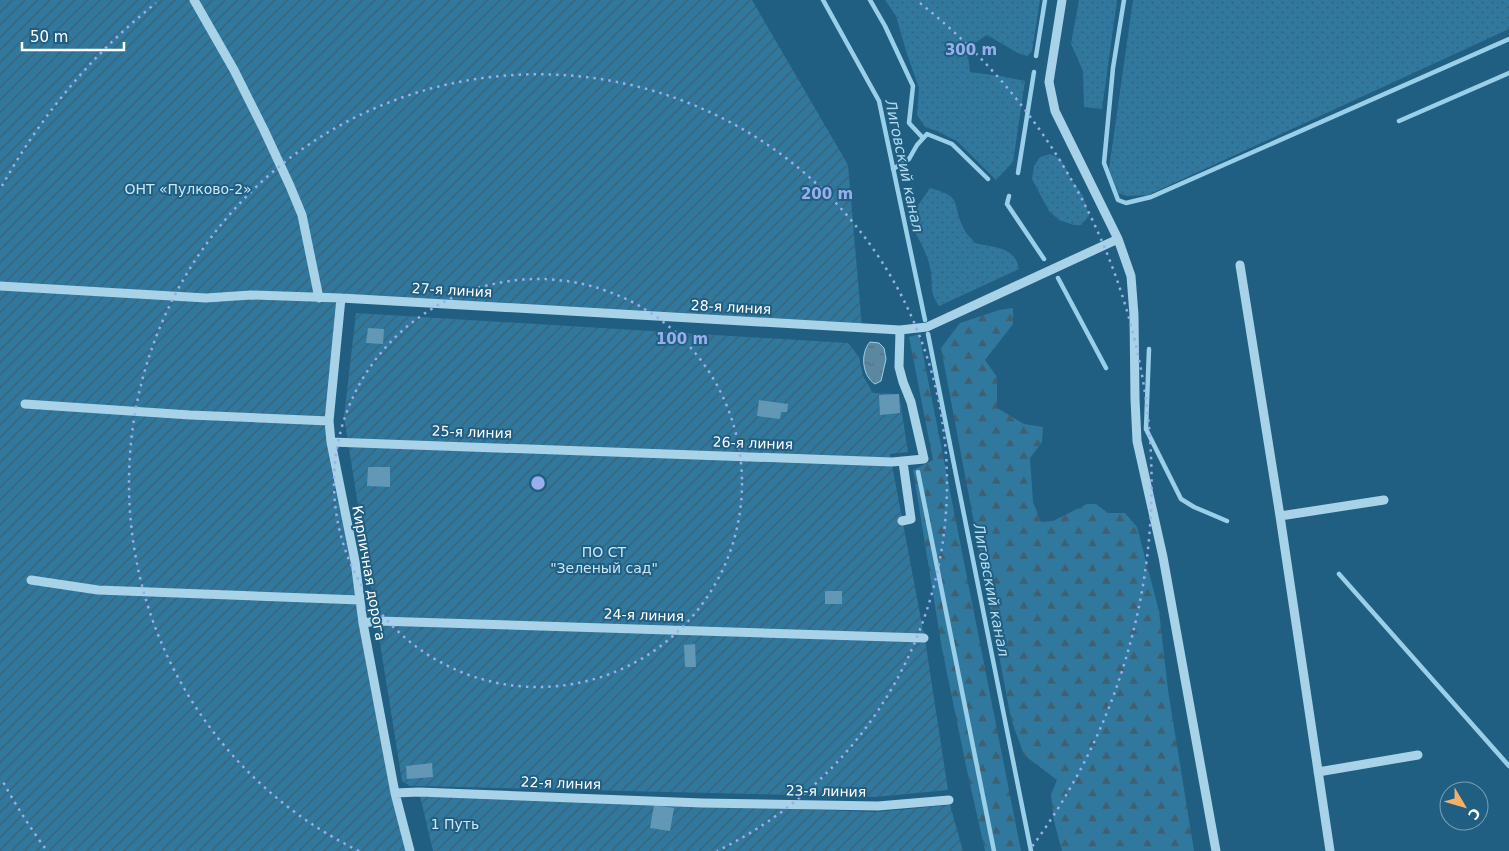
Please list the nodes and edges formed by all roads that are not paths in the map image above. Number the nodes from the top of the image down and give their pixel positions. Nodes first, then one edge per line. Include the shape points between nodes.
1 (194, 0) edge
2 (1062, 0) edge
3 (1118, 239) junction
4 (1240, 265) dead end
5 (0, 286) edge
6 (320, 298) junction
7 (341, 298) junction
8 (561, 310) joint
9 (900, 330) junction
10 (25, 404) dead end
11 (329, 421) junction
12 (331, 442) junction
13 (613, 451) joint
14 (903, 462) junction
15 (1384, 500) dead end
16 (1280, 516) junction
17 (902, 521) dead end
18 (31, 580) dead end
19 (360, 600) junction
20 (363, 622) junction
21 (924, 638) dead end
22 (1418, 755) dead end
23 (1318, 772) junction
24 (395, 794) junction
25 (949, 800) dead end
26 (702, 803) joint
27 (410, 851) edge
28 (1216, 851) edge
29 (1330, 851) edge

1 - 6 street via 247,96 293,193 302,215
2 - 3 street via 1049,82 1055,111
3 - 9 street, 28-я линия via 927,327
3 - 28 street via 1131,276 1137,442 1163,557
4 - 16 street
5 - 6 street, 27-я линия via 206,298 251,295
6 - 7 street, 27-я линия
7 - 8 street, 27-я линия
7 - 11 street, Кирпичная дорога
8 - 9 street, 28-я линия
9 - 14 street, 26-я линия via 899,367 924,459
10 - 11 street
11 - 12 street, Кирпичная дорога
12 - 13 street, 25-я линия
12 - 19 street, Кирпичная дорога
13 - 14 street, 26-я линия
14 - 17 street via 912,520
15 - 16 street
16 - 23 street
18 - 19 street via 98,590
19 - 20 street, Кирпичная дорога
20 - 21 street, 24-я линия
20 - 24 street, Кирпичная дорога
22 - 23 street
23 - 29 street
24 - 26 street, 22-я линия via 419,792
24 - 27 street, Кирпичная дорога
25 - 26 street, 23-я линия via 878,806

